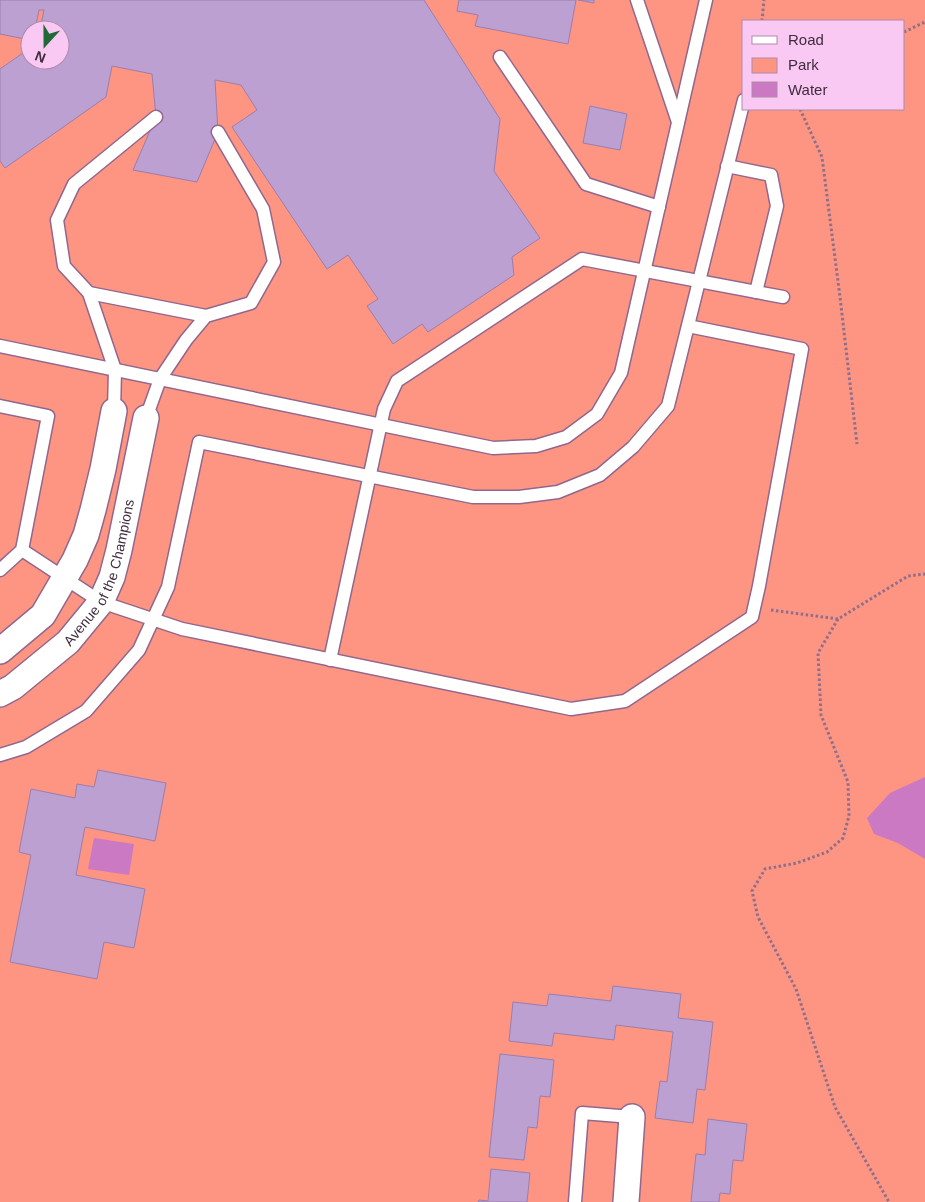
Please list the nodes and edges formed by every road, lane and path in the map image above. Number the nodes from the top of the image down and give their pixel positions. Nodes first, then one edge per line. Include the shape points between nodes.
1 (637, 0) edge
2 (706, 0) edge
3 (764, 0) edge
4 (762, 20) edge
5 (925, 22) edge
6 (905, 32) edge
7 (500, 57) dead end
8 (742, 108) edge
9 (800, 110) edge
10 (156, 117) dead end
11 (678, 122) junction
12 (218, 132) dead end
13 (728, 166) junction
14 (659, 207) junction
15 (644, 271) junction
16 (699, 281) junction
17 (756, 292) junction
18 (89, 293) junction
19 (784, 297) dead end
20 (206, 316) junction
21 (688, 326) junction
22 (0, 346) edge
23 (115, 370) junction
24 (160, 379) junction
25 (0, 406) edge
26 (114, 411) joint
27 (146, 418) joint
28 (381, 424) junction
29 (856, 444) dead end
30 (369, 476) junction
31 (22, 550) junction
32 (0, 570) edge
33 (925, 574) edge
34 (65, 578) junction
35 (101, 602) junction
36 (754, 608) junction
37 (153, 618) junction
38 (838, 618) junction
39 (0, 651) edge
40 (330, 660) junction
41 (0, 694) edge
42 (0, 755) edge
43 (632, 1117) joint
44 (574, 1202) edge
45 (626, 1202) edge
46 (889, 1202) edge

1 - 11 lane
2 - 11 lane
3 - 4 path
5 - 6 path
7 - 14 lane via 586,184
8 - 13 lane
9 - 29 path via 822,157
10 - 18 lane via 74,184 57,220 64,266
11 - 14 lane
12 - 20 lane via 263,210 274,262 251,303
13 - 16 lane
13 - 17 lane via 771,175 777,206
14 - 15 lane
15 - 16 lane
15 - 28 lane via 582,259 397,381
15 - 28 lane via 621,373 597,414 566,437 536,446 493,448
16 - 17 lane
16 - 21 lane
17 - 19 lane
18 - 20 lane
18 - 23 lane
20 - 24 lane
21 - 30 lane via 668,406 633,447 600,475 558,492 519,497 473,497
21 - 36 lane via 802,350
22 - 23 lane
23 - 24 lane
23 - 26 lane
24 - 27 lane
24 - 28 lane
25 - 31 lane via 48,416
26 - 34 street, Avenue of the Champions via 86,535
27 - 35 street, Avenue of the Champions via 112,577
28 - 30 lane
30 - 37 lane via 199,442 168,587
30 - 40 lane
31 - 32 lane
31 - 34 lane
33 - 38 path via 908,576
34 - 35 lane
34 - 39 street, Avenue of the Champions via 43,615
35 - 37 lane
35 - 41 street, Avenue of the Champions via 68,642
36 - 38 path
36 - 40 lane via 752,617 625,701 571,709
37 - 40 lane via 182,629
37 - 42 lane via 139,650 86,711 26,746
38 - 46 path via 818,653 821,715 848,782 849,816 843,838 827,852 765,870 752,891 758,917 796,989 835,1107
43 - 44 lane via 582,1113
43 - 45 street

